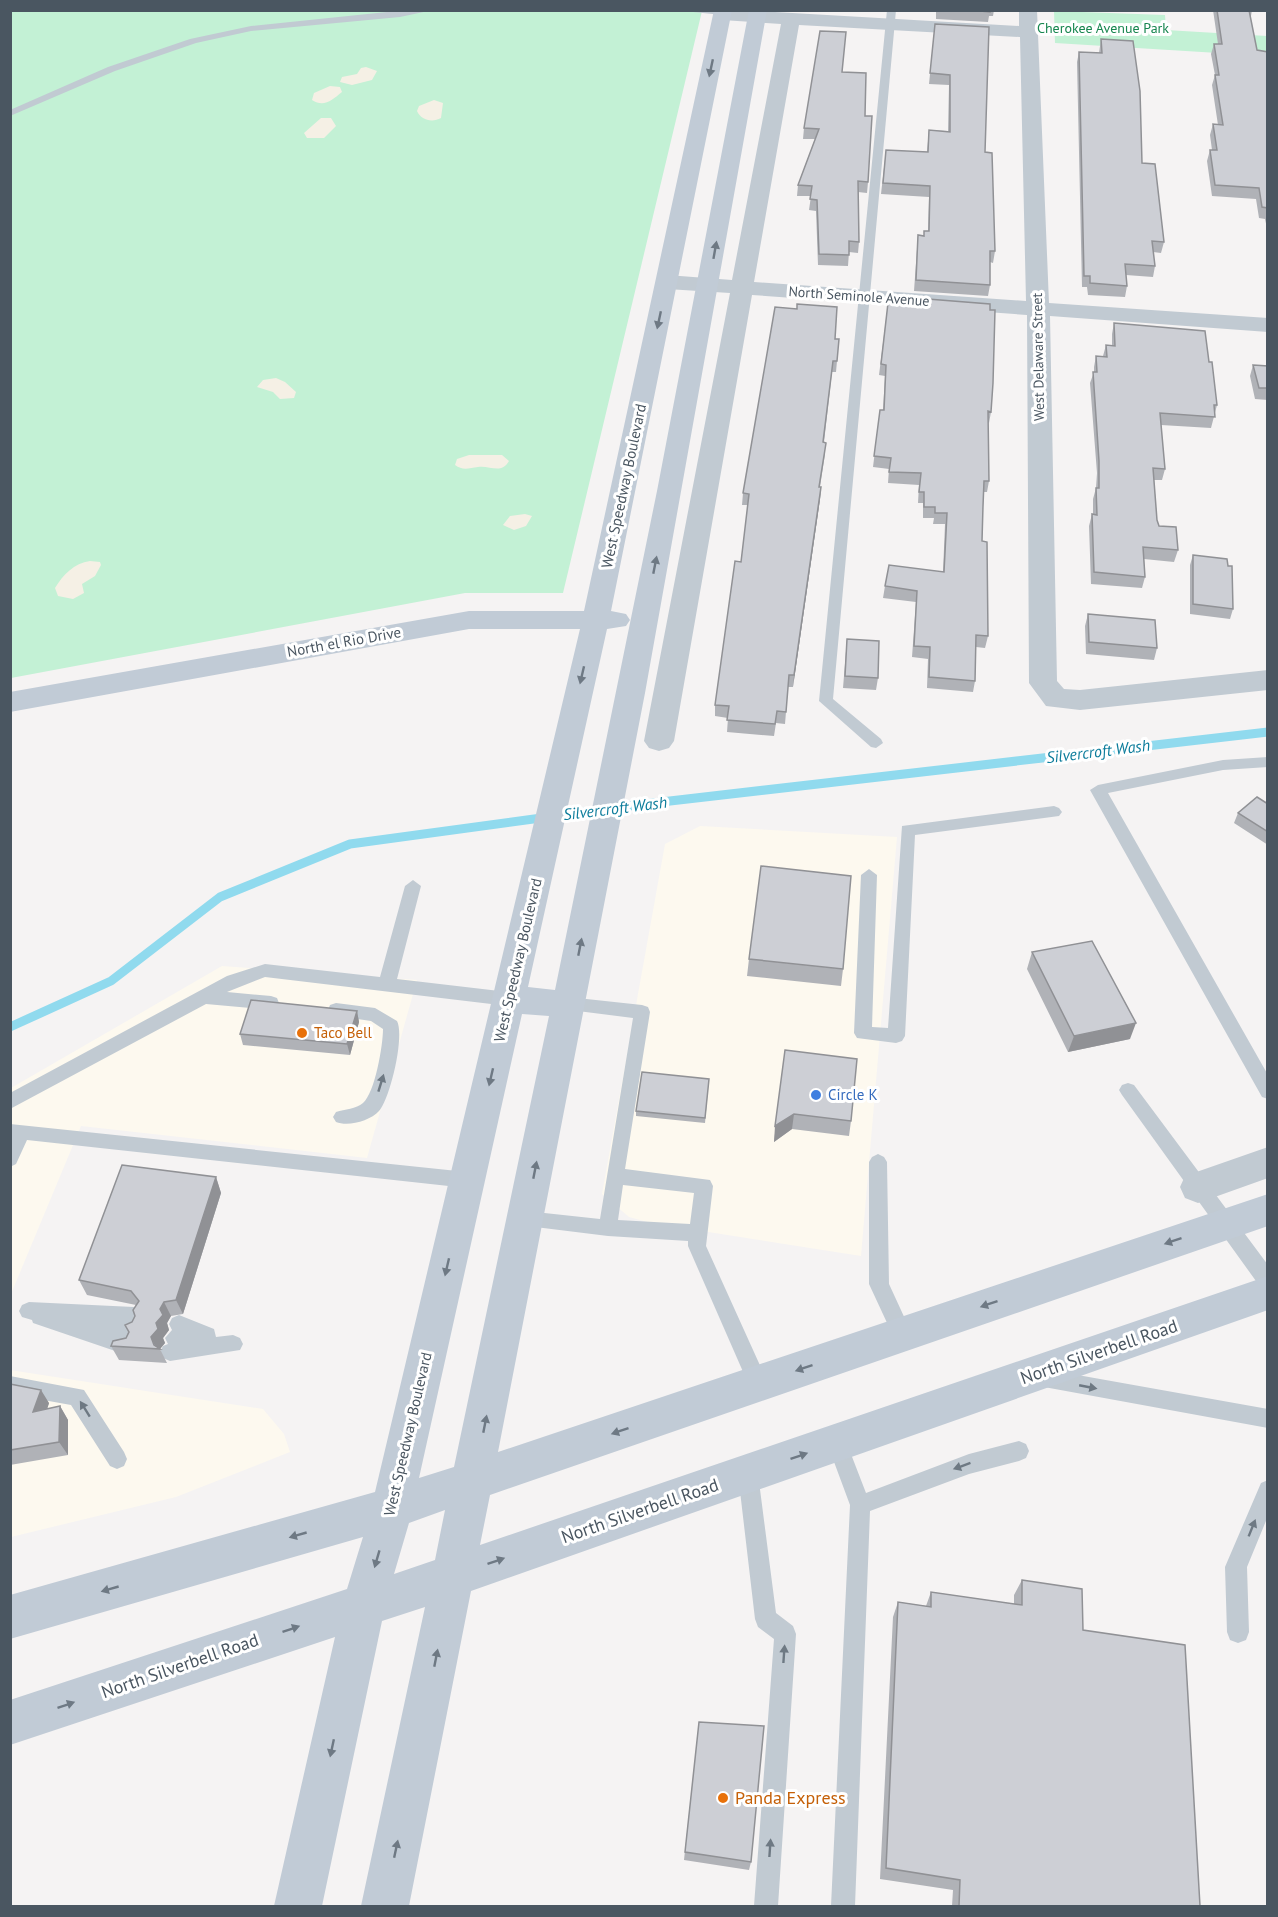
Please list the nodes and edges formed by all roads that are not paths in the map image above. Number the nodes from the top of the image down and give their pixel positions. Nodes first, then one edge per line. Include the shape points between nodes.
1 (429, 10) edge
2 (678, 10) edge
3 (722, 13) edge
4 (757, 14) edge
5 (891, 17) edge
6 (791, 19) junction
7 (1029, 21) edge
8 (10, 113) edge
9 (667, 282) junction
10 (709, 285) junction
11 (744, 287) junction
12 (863, 296) junction
13 (1038, 309) junction
14 (1268, 325) edge
15 (596, 618) junction
16 (644, 622) junction
17 (681, 625) junction
18 (1268, 680) edge
19 (10, 702) edge
20 (659, 741) dead end
21 (876, 743) dead end
22 (1268, 762) edge
23 (1054, 812) dead end
24 (869, 874) dead end
25 (413, 886) dead end
26 (387, 984) junction
27 (205, 997) junction
28 (508, 999) junction
29 (568, 1004) junction
30 (287, 1005) edge
31 (322, 1008) edge
32 (1128, 1090) dead end
33 (1268, 1092) edge
34 (10, 1102) edge
35 (342, 1117) dead end
36 (16, 1132) edge
37 (10, 1159) edge
38 (878, 1162) dead end
39 (1268, 1162) edge
40 (615, 1176) junction
41 (467, 1180) junction
42 (1198, 1187) junction
43 (1268, 1210) edge
44 (526, 1219) junction
45 (1229, 1223) junction
46 (608, 1228) junction
47 (697, 1233) junction
48 (1268, 1282) edge
49 (1268, 1293) edge
50 (129, 1330) joint
51 (902, 1334) junction
52 (233, 1344) joint
53 (1031, 1376) junction
54 (758, 1383) junction
55 (10, 1385) edge
56 (1268, 1419) edge
57 (837, 1443) junction
58 (1019, 1452) dead end
59 (117, 1459) dead end
60 (748, 1474) junction
61 (474, 1481) junction
62 (1268, 1490) edge
63 (860, 1505) junction
64 (392, 1508) junction
65 (452, 1576) junction
66 (364, 1605) junction
67 (10, 1617) edge
68 (1238, 1632) dead end
69 (10, 1723) edge
70 (298, 1906) edge
71 (385, 1906) edge
72 (766, 1906) edge
73 (843, 1906) edge

1 - 8 lane via 368,20 288,24 195,41 83,80 33,107
2 - 3 lane
3 - 4 street
3 -> 9 main road, West Speedway Boulevard
4 - 6 street
10 -> 4 main road
5 - 6 street
5 - 7 street
5 - 12 lane
6 - 11 street
7 - 13 street, West Delaware Street
9 - 10 street, North Seminole Avenue
9 -> 15 main road, West Speedway Boulevard
10 - 11 street, North Seminole Avenue
16 -> 10 main road
11 - 12 street, North Seminole Avenue
11 - 17 street
12 - 13 street, North Seminole Avenue
12 - 21 lane via 826,701
13 - 14 street, North Seminole Avenue
13 - 18 street, West Delaware Street via 1043,683 1056,699 1080,700
15 - 16 main road, North el Rio Drive
15 - 19 main road, North el Rio Drive via 469,620
15 -> 28 main road, West Speedway Boulevard
16 - 17 street, North el Rio Drive
29 -> 16 main road
17 - 20 street
22 - 33 lane via 1222,765 1098,790
23 - 24 lane via 907,830 896,1036 863,1033
25 - 26 lane
26 - 27 lane via 265,970 233,981
26 - 28 lane
27 - 30 lane
27 - 34 lane
28 - 29 main road
28 -> 41 main road, West Speedway Boulevard
29 - 40 lane via 642,1012
44 -> 29 main road
35 -> 31 lane via 363,1113 374,1105 392,1047 391,1026 375,1015
32 - 42 lane
36 - 37 lane
36 - 41 lane
38 - 51 lane via 879,1284
39 - 42 street
40 - 46 lane
40 - 47 lane via 704,1186
41 -> 64 main road, West Speedway Boulevard
42 - 45 lane
43 - 45 main road
44 - 46 lane
61 -> 44 main road
45 - 48 lane
45 -> 51 main road
46 - 47 lane
47 - 54 lane via 697,1246
49 - 53 main road, North Silverbell Road
50 - 50 lane via 28,1312
51 -> 54 main road
52 - 52 lane via 175,1338
53 -> 56 lane
53 - 57 main road, North Silverbell Road
54 -> 61 main road
59 -> 55 lane via 77,1397
60 -> 57 main road, North Silverbell Road
57 - 63 lane
58 -> 63 lane via 969,1464
65 -> 60 main road, North Silverbell Road
72 -> 60 lane via 785,1634 766,1618
61 - 64 main road
61 - 65 main road
68 -> 62 lane via 1236,1567
63 - 73 lane
64 -> 66 main road, West Speedway Boulevard
64 -> 67 main road
65 - 66 main road, North Silverbell Road
71 -> 65 main road
69 -> 66 main road, North Silverbell Road
66 -> 70 main road, West Speedway Boulevard

